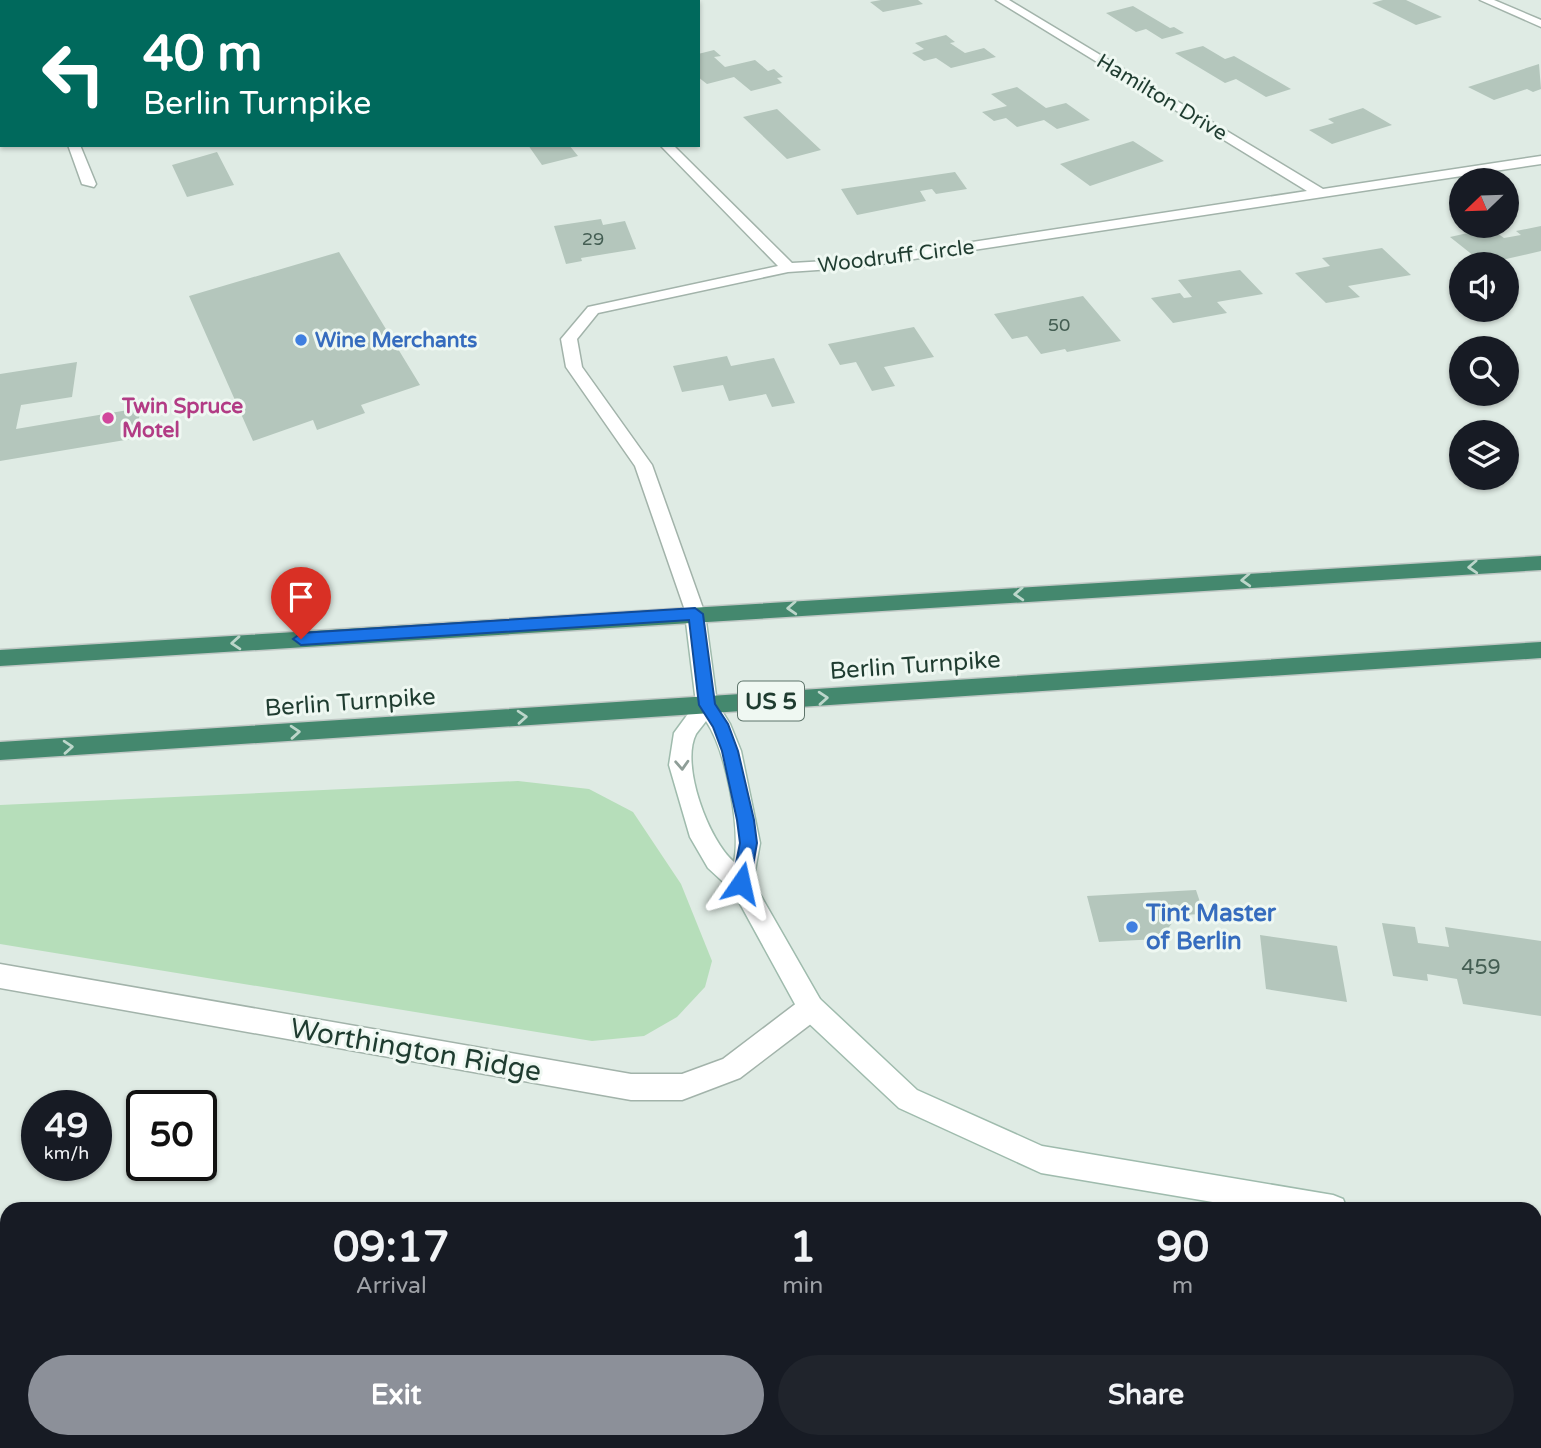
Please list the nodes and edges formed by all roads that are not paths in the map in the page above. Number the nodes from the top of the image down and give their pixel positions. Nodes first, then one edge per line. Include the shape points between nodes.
1 (1002, 0) edge
2 (1485, 0) edge
3 (1541, 24) edge
4 (75, 147) edge
5 (669, 147) edge
6 (1539, 162) edge
7 (89, 184) dead end
8 (1323, 195) junction
9 (788, 268) junction
10 (1541, 562) edge
11 (695, 614) junction
12 (1541, 650) edge
13 (0, 658) edge
14 (707, 705) junction
15 (0, 751) edge
16 (741, 883) junction
17 (0, 976) edge
18 (811, 1007) junction
19 (1292, 1202) edge

1 - 8 street, Hamilton Drive
2 - 3 street
4 - 7 street
5 - 9 street
6 - 8 street, Woodruff Circle
8 - 9 street, Woodruff Circle via 861,263
9 - 11 street, Woodruff Circle via 593,310 569,339 574,367 643,465
10 -> 11 highway
11 -> 13 highway
11 - 14 street
14 -> 12 highway, Berlin Turnpike / US 5
15 -> 14 highway, Berlin Turnpike / US 5
14 - 16 street via 730,751 745,820 749,843
14 -> 16 street via 685,733 680,765 698,830 716,861
16 - 18 street
17 - 18 street, Worthington Ridge via 631,1087 682,1087 731,1069
18 - 19 street via 908,1099 1041,1159

